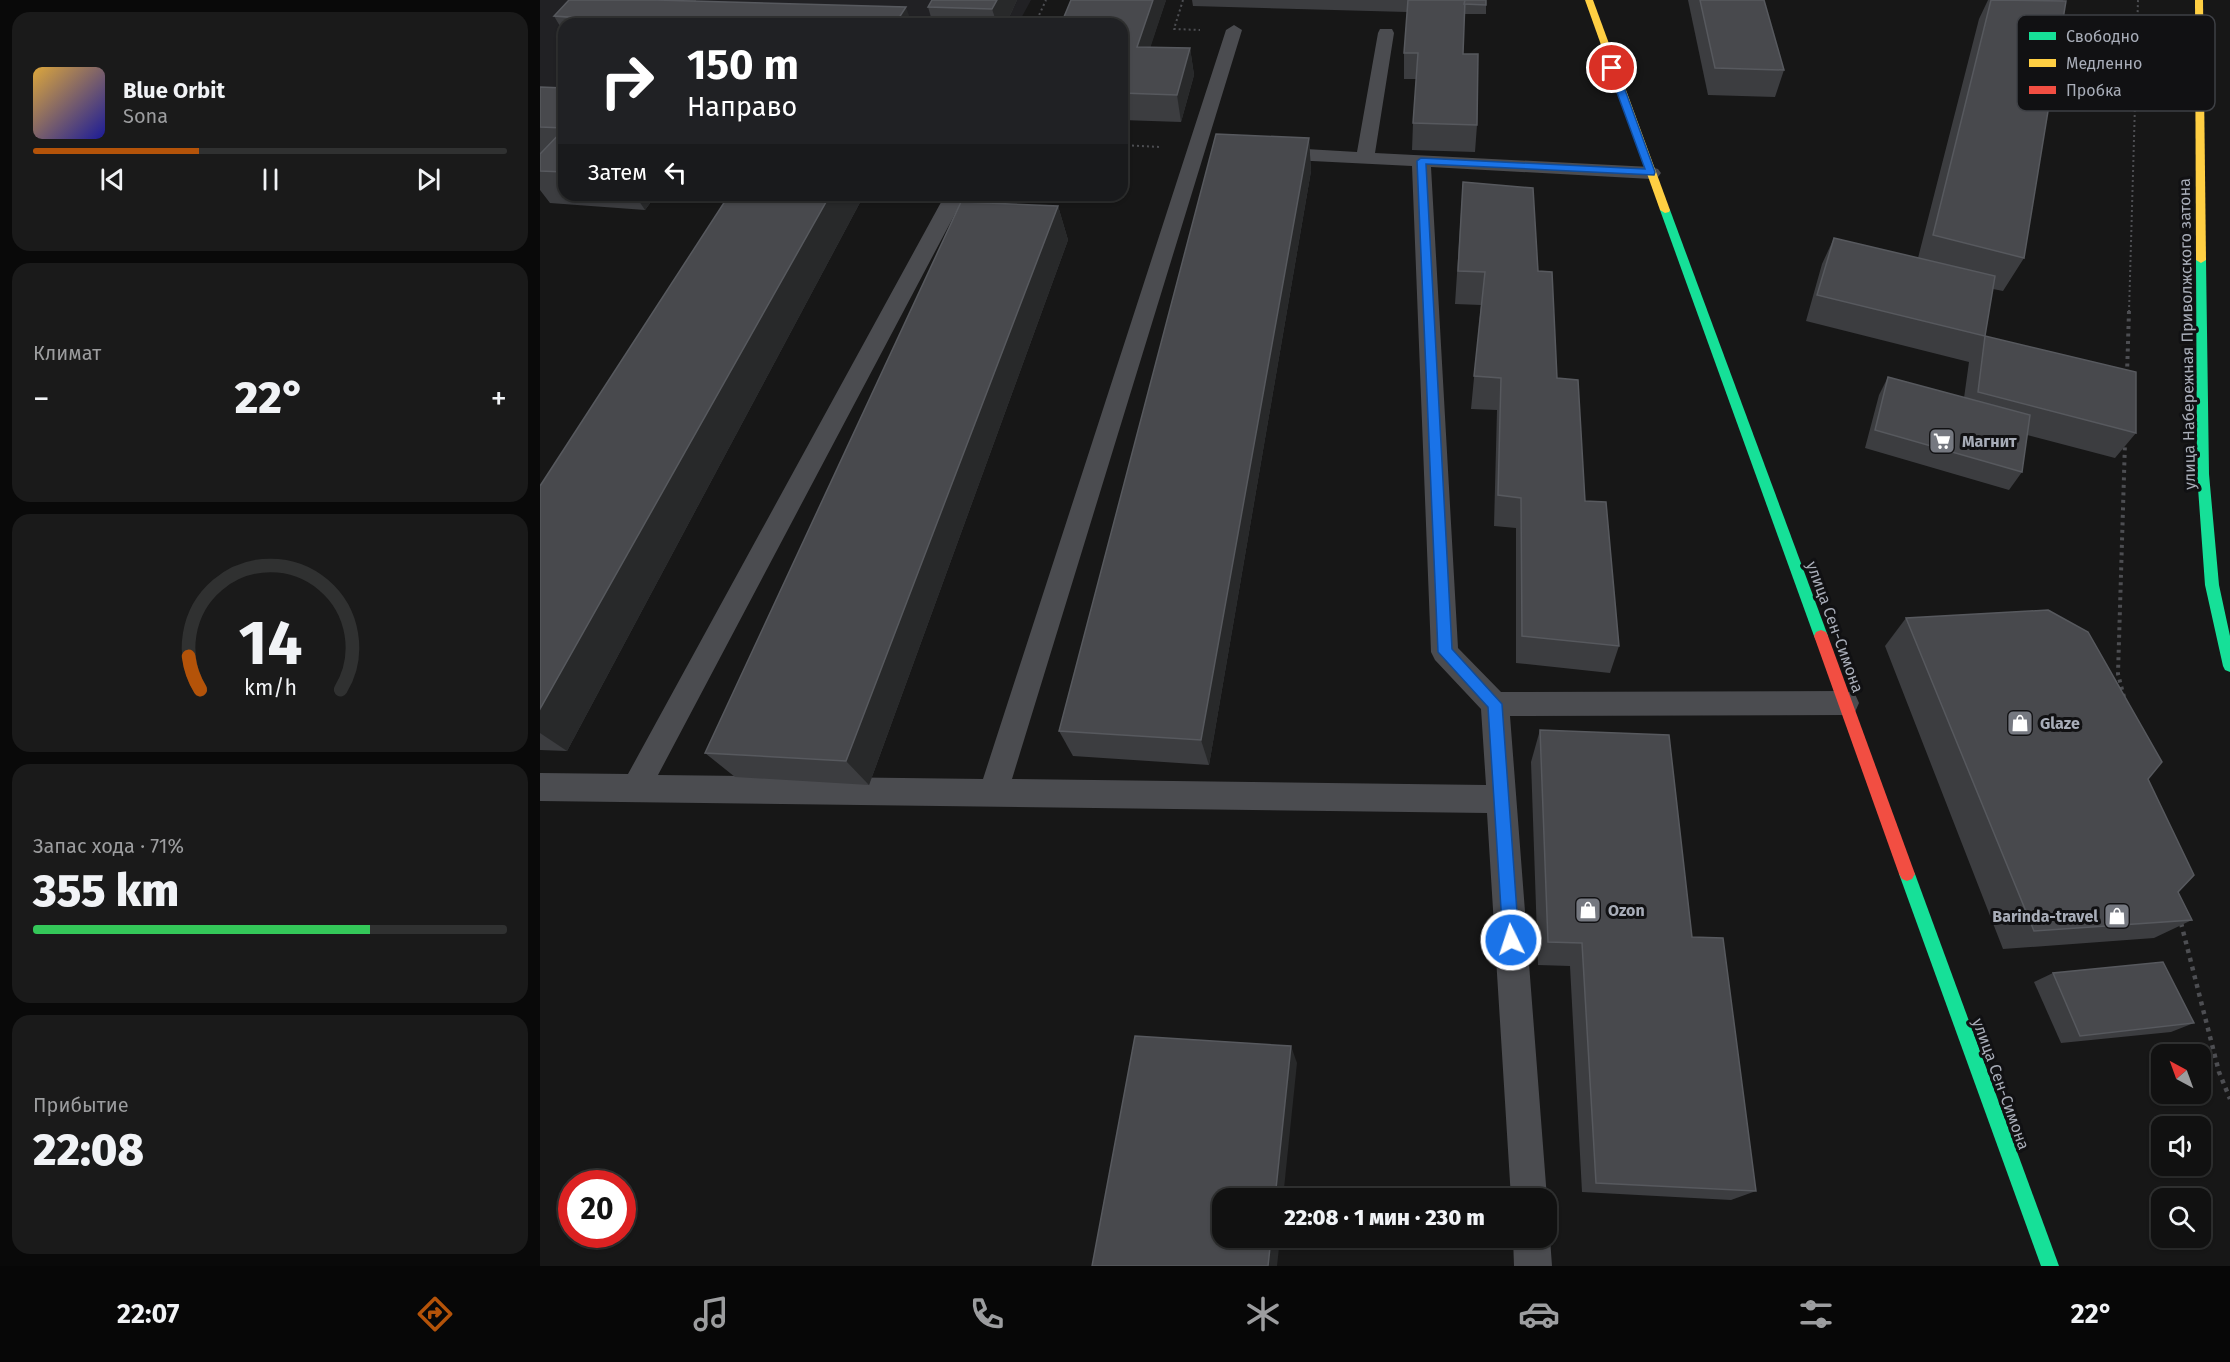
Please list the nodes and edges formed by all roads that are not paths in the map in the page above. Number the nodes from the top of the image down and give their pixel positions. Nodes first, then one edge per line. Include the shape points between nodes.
1 (1589, 0) edge
2 (2199, 0) edge
3 (2199, 15) edge
4 (1234, 30) road end
5 (1386, 33) dead end
6 (2200, 111) edge
7 (1252, 152) edge
8 (1365, 158) junction
9 (1421, 161) junction
10 (1651, 172) junction
11 (952, 201) edge
12 (2230, 666) edge
13 (1845, 703) junction
14 (1495, 704) junction
15 (540, 787) edge
16 (636, 788) junction
17 (993, 793) junction
18 (1502, 799) junction
19 (1528, 1188) edge
20 (1532, 1248) edge
21 (1533, 1266) edge
22 (2049, 1266) edge

1 - 10 street, улица Сен-Симона
2 - 3 street, улица Набережная Приволжского затона
4 - 17 lane via 1208,149
5 - 8 lane
6 - 12 street, улица Набережная Приволжского затона via 2204,474 2212,585
7 - 8 lane
8 - 9 lane
9 - 10 lane
9 - 14 lane via 1445,652
10 - 13 street, улица Сен-Симона
11 - 16 lane
13 - 14 lane
13 - 22 street, улица Сен-Симона
14 - 18 lane
15 - 16 lane
16 - 17 lane
17 - 18 lane
18 - 19 lane
20 - 21 lane

